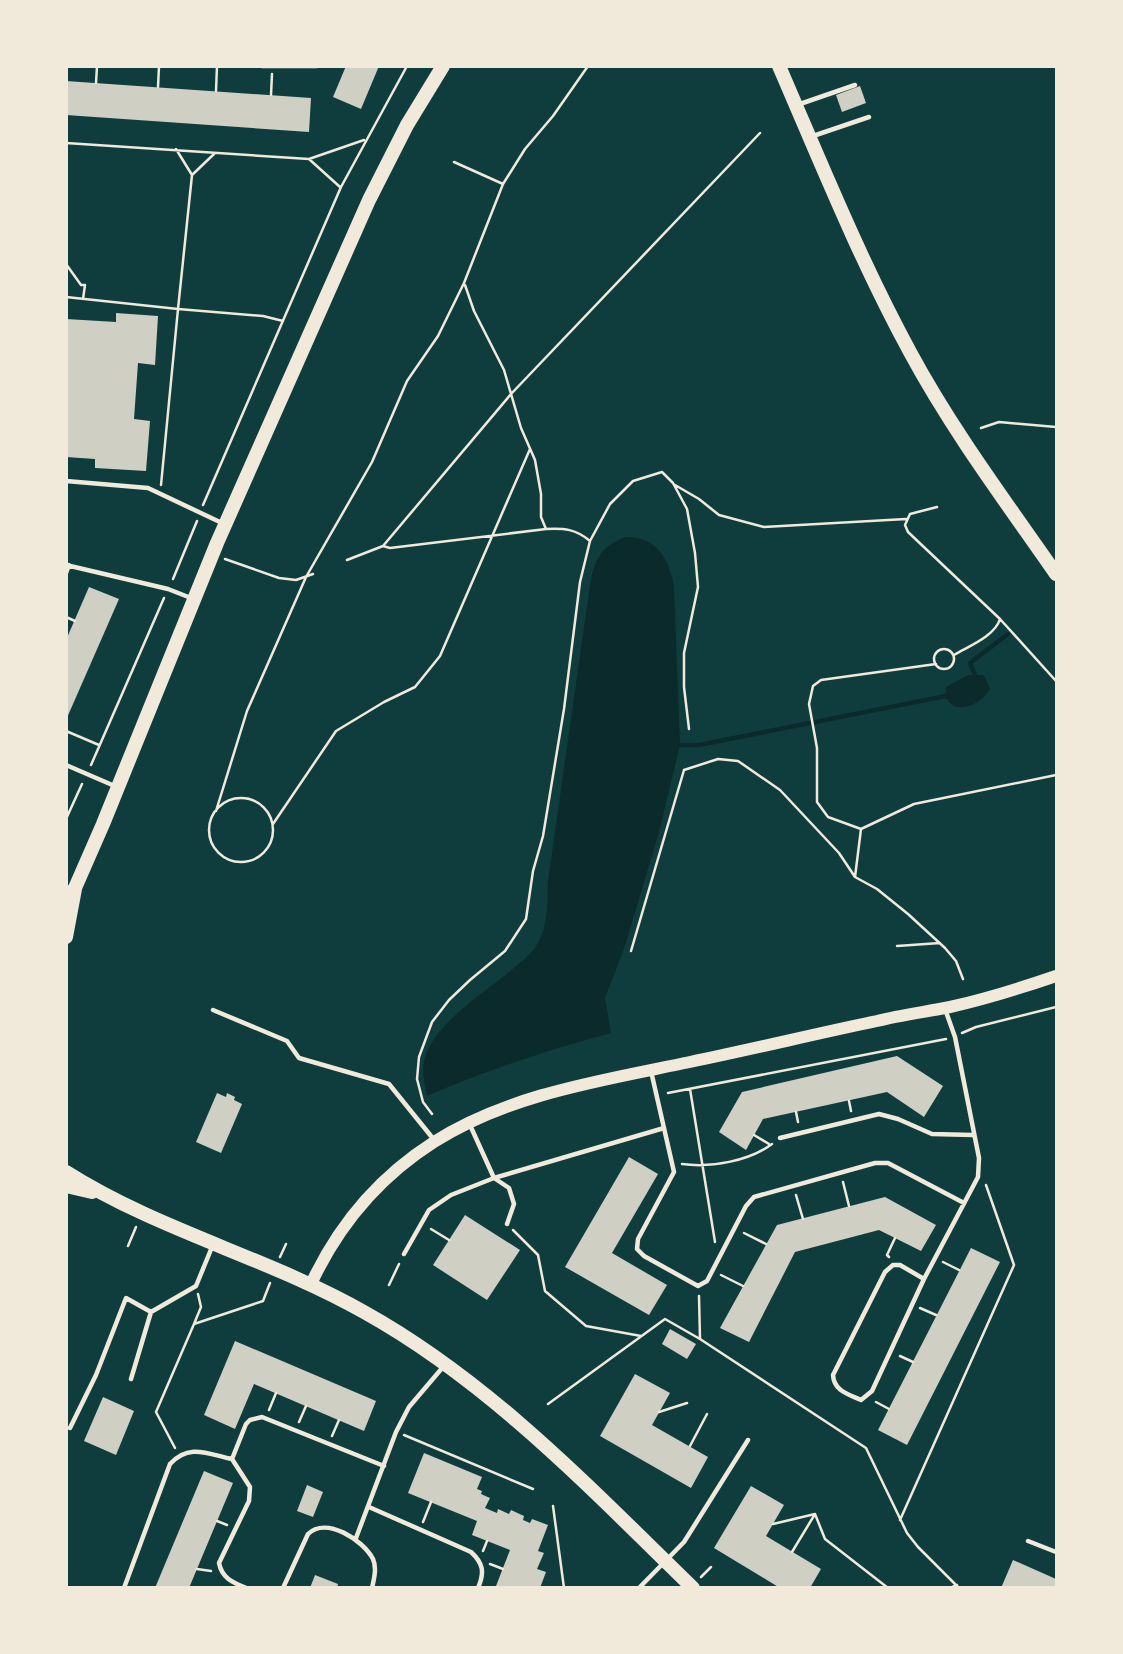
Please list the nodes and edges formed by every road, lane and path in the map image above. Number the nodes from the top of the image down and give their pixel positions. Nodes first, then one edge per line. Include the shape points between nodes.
1 (97, 66) edge
2 (159, 66) edge
3 (217, 66) edge
4 (262, 66) edge
5 (317, 66) edge
6 (407, 66) edge
7 (443, 66) edge
8 (588, 66) edge
9 (779, 66) edge
10 (272, 67) edge
11 (96, 83) dead end
12 (855, 85) dead end
13 (158, 87) dead end
14 (216, 91) dead end
15 (271, 95) dead end
16 (796, 105) junction
17 (869, 117) dead end
18 (760, 133) dead end
19 (809, 137) junction
20 (366, 139) junction
21 (66, 143) edge
22 (176, 149) junction
23 (215, 154) junction
24 (309, 159) junction
25 (454, 162) dead end
26 (192, 175) junction
27 (503, 184) junction
28 (341, 187) junction
29 (66, 264) edge
30 (464, 283) junction
31 (66, 298) edge
32 (83, 299) junction
33 (177, 309) junction
34 (283, 321) junction
35 (511, 394) junction
36 (1056, 427) edge
37 (981, 428) dead end
38 (530, 449) junction
39 (66, 481) edge
40 (673, 483) junction
41 (160, 487) dead end
42 (937, 507) dead end
43 (200, 513) junction
44 (906, 519) junction
45 (226, 524) junction
46 (545, 529) junction
47 (492, 536) junction
48 (590, 541) junction
49 (383, 547) junction
50 (212, 554) junction
51 (347, 560) dead end
52 (68, 565) edge
53 (66, 573) edge
54 (313, 574) dead end
55 (1056, 574) edge
56 (306, 577) junction
57 (168, 589) junction
58 (193, 599) junction
59 (66, 617) edge
60 (1000, 619) junction
61 (75, 621) dead end
62 (954, 655) junction
63 (936, 664) junction
64 (1056, 681) edge
65 (689, 729) dead end
66 (66, 731) edge
67 (99, 745) junction
68 (66, 765) edge
69 (87, 774) junction
70 (1056, 775) edge
71 (118, 788) junction
72 (216, 811) junction
73 (66, 819) edge
74 (273, 824) junction
75 (860, 830) junction
76 (855, 877) junction
77 (71, 894) edge
78 (66, 937) edge
79 (940, 943) junction
80 (897, 946) dead end
81 (631, 951) dead end
82 (1056, 976) edge
83 (963, 979) dead end
84 (1056, 1007) edge
85 (945, 1008) junction
86 (213, 1010) dead end
87 (955, 1037) junction
88 (650, 1070) junction
89 (690, 1089) junction
90 (658, 1096) junction
91 (432, 1114) dead end
92 (469, 1123) junction
93 (664, 1128) junction
94 (754, 1135) dead end
95 (973, 1135) junction
96 (779, 1138) joint
97 (435, 1141) junction
98 (771, 1145) junction
99 (672, 1163) junction
100 (703, 1167) junction
101 (980, 1168) junction
102 (66, 1172) edge
103 (840, 1173) junction
104 (494, 1178) junction
105 (66, 1186) edge
106 (793, 1186) junction
107 (103, 1195) junction
108 (964, 1203) junction
109 (849, 1206) dead end
110 (142, 1212) junction
111 (803, 1219) dead end
112 (422, 1223) junction
113 (508, 1224) joint
114 (735, 1228) junction
115 (895, 1238) dead end
116 (449, 1240) dead end
117 (214, 1243) junction
118 (766, 1244) dead end
119 (128, 1247) dead end
120 (404, 1254) joint
121 (935, 1258) junction
122 (718, 1259) junction
123 (893, 1265) junction
124 (712, 1270) junction
125 (959, 1270) dead end
126 (924, 1279) junction
127 (311, 1284) junction
128 (388, 1284) dead end
129 (196, 1286) junction
130 (698, 1286) junction
131 (743, 1286) dead end
132 (263, 1301) dead end
133 (912, 1305) junction
134 (151, 1312) junction
135 (936, 1315) dead end
136 (194, 1324) junction
137 (641, 1336) junction
138 (700, 1339) junction
139 (891, 1351) junction
140 (913, 1362) dead end
141 (446, 1364) junction
142 (131, 1379) dead end
143 (276, 1393) dead end
144 (867, 1396) junction
145 (688, 1403) dead end
146 (548, 1404) dead end
147 (306, 1406) dead end
148 (889, 1409) dead end
149 (659, 1412) dead end
150 (707, 1414) dead end
151 (266, 1418) junction
152 (339, 1420) dead end
153 (70, 1428) dead end
154 (295, 1430) junction
155 (396, 1432) junction
156 (748, 1440) dead end
157 (329, 1444) junction
158 (690, 1446) dead end
159 (178, 1455) junction
160 (232, 1459) junction
161 (384, 1466) junction
162 (533, 1489) dead end
163 (431, 1502) dead end
164 (553, 1506) dead end
165 (369, 1507) junction
166 (815, 1514) junction
167 (901, 1520) junction
168 (773, 1524) dead end
169 (419, 1529) junction
170 (356, 1538) junction
171 (1028, 1541) dead end
172 (792, 1552) dead end
173 (1056, 1552) edge
174 (666, 1561) junction
175 (197, 1569) dead end
176 (221, 1572) junction
177 (958, 1586) edge
178 (124, 1587) edge
179 (246, 1587) edge
180 (283, 1587) edge
181 (372, 1587) edge
182 (478, 1587) edge
183 (564, 1587) edge
184 (639, 1587) edge
185 (693, 1587) edge
186 (888, 1587) edge
187 (950, 1587) edge

1 - 11 path
2 - 13 path
3 - 14 path
4 - 10 lane
5 - 10 lane
6 - 20 path
7 - 45 main road via 369,200
8 - 27 path
9 - 16 main road
10 - 15 path
12 - 16 lane
16 - 19 main road
17 - 19 lane
18 - 35 path
19 - 55 main road via 911,354
20 - 24 path
20 - 28 path
21 - 22 path
22 - 23 path
22 - 26 path
23 - 24 path
23 - 26 path
24 - 28 path
25 - 27 path
26 - 33 path
27 - 30 path
28 - 34 path
29 - 32 path via 80,285 85,285
30 - 35 path
30 - 56 path via 439,336 407,381 372,462
31 - 32 path
32 - 33 path
33 - 34 path
33 - 41 path
34 - 43 path
35 - 38 path
35 - 49 path
36 - 37 path via 999,422
38 - 46 path via 536,460
38 - 47 path
39 - 43 lane via 148,488
40 - 44 path via 719,515 764,527
40 - 48 path via 662,472 633,481 610,504
40 - 65 path via 687,509 698,587 684,653
42 - 44 path via 909,514
43 - 45 lane
43 - 57 path
44 - 60 path via 908,532
45 - 50 main road
46 - 47 path
46 - 48 path via 578,531
47 - 49 path
47 - 74 path via 440,656 415,687 336,731
48 - 91 path via 526,919 505,951 449,1000 432,1022 419,1057 417,1079 423,1102
49 - 51 path
50 - 56 path via 279,578
50 - 58 main road
52 - 53 lane
52 - 57 lane
54 - 56 path
56 - 72 path via 247,711
57 - 58 lane
57 - 67 path
58 - 71 main road
59 - 61 path
60 - 62 path via 998,627
60 - 64 path
62 - 63 path via 950,667
62 - 63 path via 940,650
63 - 75 path via 821,680 813,686 809,704 817,748 817,802 828,817
66 - 67 path
67 - 69 path
68 - 69 lane
69 - 71 lane
69 - 73 path
70 - 75 path via 914,804
71 - 77 main road
72 - 74 path via 244,798 263,806
72 - 74 path via 211,841 224,858 234,862 264,853
75 - 76 path
76 - 79 path via 877,889
76 - 81 path via 839,853 770,783 738,761 718,759 695,766 684,770
77 - 78 main road
79 - 80 path
79 - 83 path via 956,961
82 - 85 street
84 - 87 path via 976,1027
85 - 87 lane
85 - 88 street
86 - 97 lane via 287,1041 299,1058 389,1084
87 - 89 path
87 - 95 lane
88 - 90 lane
88 - 92 street via 554,1092
89 - 90 path
89 - 100 path
90 - 93 lane
92 - 97 street
92 - 104 lane
93 - 99 lane
93 - 104 lane
94 - 98 path
95 - 96 lane via 932,1134 879,1114
95 - 101 lane
96 - 98 path
97 - 127 street via 401,1165 363,1202 330,1244
98 - 100 path via 760,1153
99 - 100 path
99 - 130 lane via 674,1172 637,1249
100 - 122 path
101 - 108 lane
101 - 167 path via 1014,1265
102 - 107 main road
103 - 106 lane
103 - 108 lane via 888,1164
103 - 109 path
104 - 112 lane via 451,1195 429,1210
104 - 113 lane via 509,1188 514,1204
105 - 107 main road
106 - 111 path
106 - 114 lane via 754,1197
107 - 110 main road
108 - 121 lane
110 - 117 main road
110 - 119 path
112 - 116 path
112 - 120 lane
113 - 137 path via 538,1255 545,1291 586,1326
114 - 118 path
114 - 122 lane
115 - 123 path via 887,1255
117 - 127 main road
117 - 129 lane
120 - 128 path
121 - 125 path
121 - 126 lane
122 - 124 lane
123 - 126 lane
123 - 144 lane via 885,1272 833,1375 838,1389 861,1400
124 - 130 lane
124 - 131 path
126 - 133 lane
127 - 141 main road via 364,1311
129 - 134 lane
129 - 136 path via 201,1307
130 - 138 path
132 - 136 path
133 - 135 path
133 - 139 lane
134 - 142 lane
134 - 153 lane via 126,1298
136 - 159 path via 156,1412
137 - 138 path via 664,1319
137 - 146 path
138 - 167 path via 866,1448
139 - 140 path
139 - 144 lane
141 - 155 lane via 409,1407
141 - 174 main road via 527,1429
143 - 151 path
144 - 148 path
145 - 149 path
147 - 154 path
150 - 158 path
151 - 154 lane
151 - 160 lane via 246,1424
152 - 157 path
154 - 157 lane
155 - 161 lane
155 - 162 path
156 - 174 lane via 684,1542
157 - 161 lane
159 - 160 lane via 187,1450
159 - 178 lane via 170,1464
160 - 176 lane via 250,1487 249,1501 219,1563
161 - 165 lane
163 - 169 path
164 - 183 path
165 - 169 lane
165 - 170 lane
166 - 168 path
166 - 172 path
166 - 186 path via 825,1539
167 - 177 path via 918,1547
169 - 182 lane via 479,1559 483,1569
170 - 180 lane via 323,1526 314,1528
170 - 181 lane via 373,1560
171 - 173 lane
174 - 184 lane
174 - 185 main road
175 - 176 path
176 - 179 lane
177 - 187 path

